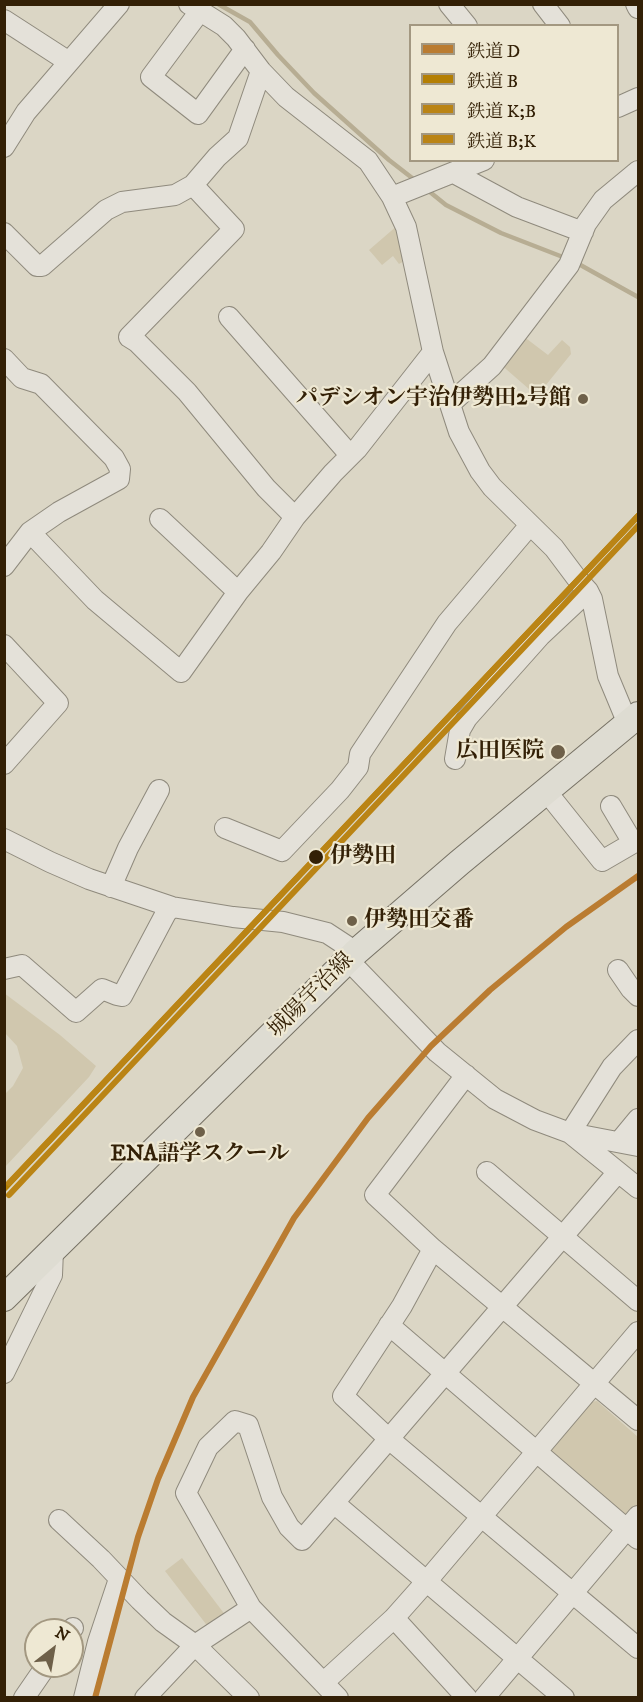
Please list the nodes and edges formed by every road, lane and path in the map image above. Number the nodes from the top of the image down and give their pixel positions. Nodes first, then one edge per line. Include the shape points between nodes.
1 (119, 4) edge
2 (449, 4) edge
3 (543, 4) edge
4 (195, 8) edge
5 (4, 20) edge
6 (465, 24) edge
7 (558, 24) edge
8 (245, 49) junction
9 (69, 62) junction
10 (261, 71) junction
11 (4, 147) edge
12 (479, 162) edge
13 (639, 171) edge
14 (454, 173) junction
15 (193, 184) junction
16 (392, 197) junction
17 (583, 232) junction
18 (4, 233) edge
19 (229, 317) dead end
20 (432, 352) junction
21 (4, 359) edge
22 (450, 404) junction
23 (350, 455) junction
24 (295, 517) junction
25 (160, 519) dead end
26 (530, 525) junction
27 (30, 532) junction
28 (4, 566) edge
29 (588, 591) junction
30 (238, 592) junction
31 (8, 656) edge
32 (633, 720) edge
33 (455, 759) dead end
34 (4, 764) edge
35 (159, 790) dead end
36 (546, 791) junction
37 (611, 806) dead end
38 (225, 828) dead end
39 (4, 838) edge
40 (111, 887) junction
41 (172, 907) junction
42 (352, 956) junction
43 (4, 969) edge
44 (618, 970) dead end
45 (639, 996) edge
46 (639, 1040) edge
47 (466, 1075) junction
48 (639, 1119) edge
49 (570, 1133) junction
50 (629, 1144) edge
51 (487, 1172) dead end
52 (618, 1172) junction
53 (639, 1188) edge
54 (563, 1237) junction
55 (433, 1249) junction
56 (53, 1250) junction
57 (4, 1298) edge
58 (639, 1301) edge
59 (502, 1307) junction
60 (389, 1325) junction
61 (639, 1332) edge
62 (4, 1373) edge
63 (445, 1373) junction
64 (596, 1384) junction
65 (639, 1420) edge
66 (389, 1439) junction
67 (537, 1453) junction
68 (334, 1503) junction
69 (483, 1517) junction
70 (58, 1520) dead end
71 (635, 1528) edge
72 (119, 1579) junction
73 (426, 1582) junction
74 (574, 1593) junction
75 (250, 1608) junction
76 (394, 1618) junction
77 (195, 1645) junction
78 (639, 1648) edge
79 (518, 1659) junction
80 (38, 1678) edge
81 (324, 1682) junction
82 (24, 1698) edge
83 (84, 1698) edge
84 (145, 1698) edge
85 (249, 1698) edge
86 (338, 1698) edge
87 (468, 1698) edge
88 (484, 1698) edge
89 (564, 1698) edge

1 - 9 street
2 - 6 street
3 - 7 street
4 - 8 street via 224,26
4 - 8 street via 151,77 198,114
5 - 9 street
8 - 10 street
9 - 11 street via 26,112
10 - 15 street via 238,138
10 - 16 street via 286,97 368,161
12 - 14 street
13 - 17 street via 603,200
14 - 16 street
14 - 17 street via 517,207
15 - 18 street via 175,195 122,202 106,210 42,266 37,266
15 - 24 street via 234,229 129,337 187,392
16 - 20 street via 406,227
17 - 22 street via 571,261 492,366
19 - 23 street
20 - 22 street
20 - 23 street
21 - 27 street via 22,378 41,384 114,458 120,469 119,479
22 - 26 street via 459,432 480,471
23 - 24 street
24 - 30 street
25 - 30 street
26 - 29 street
26 - 38 street via 447,623 360,754 358,767 282,851
27 - 28 street
27 - 30 street via 95,600 181,672
29 - 32 street via 608,676
29 - 33 street via 540,636 467,718 460,730
31 - 34 street via 58,703
32 - 36 main road, 城陽宇治線
35 - 40 street
36 - 37 street via 602,861 633,843
36 - 42 main road, 城陽宇治線
39 - 40 street
40 - 41 street
41 - 42 street via 283,922 327,933
41 - 43 street via 123,996 102,989 76,1012 22,965
42 - 47 street via 437,1052
42 - 56 main road, 城陽宇治線
44 - 45 street
46 - 49 street via 612,1067
47 - 49 street via 495,1099
47 - 55 street via 375,1196
48 - 50 street
49 - 50 street
49 - 52 street
51 - 54 street
52 - 53 street
52 - 54 street
54 - 58 street
54 - 59 street
55 - 59 street
55 - 60 street
56 - 57 main road, 城陽宇治線
56 - 62 street via 52,1275
59 - 63 street
59 - 64 street
60 - 63 street
60 - 66 street via 344,1396
61 - 64 street
63 - 66 street
63 - 67 street
64 - 65 street
64 - 67 street
66 - 68 street
66 - 69 street
67 - 69 street
67 - 71 street
68 - 73 street
68 - 75 street via 303,1540 289,1527 272,1497 248,1425 234,1421 208,1447 186,1492
69 - 73 street
69 - 74 street
70 - 72 street
71 - 74 street
72 - 77 street via 163,1622
72 - 83 street
73 - 76 street
73 - 79 street
74 - 78 street
74 - 79 street
75 - 77 street
75 - 81 street
76 - 81 street
76 - 87 street
77 - 84 street
77 - 85 street
79 - 88 street
79 - 89 street
80 - 82 street
81 - 86 street

